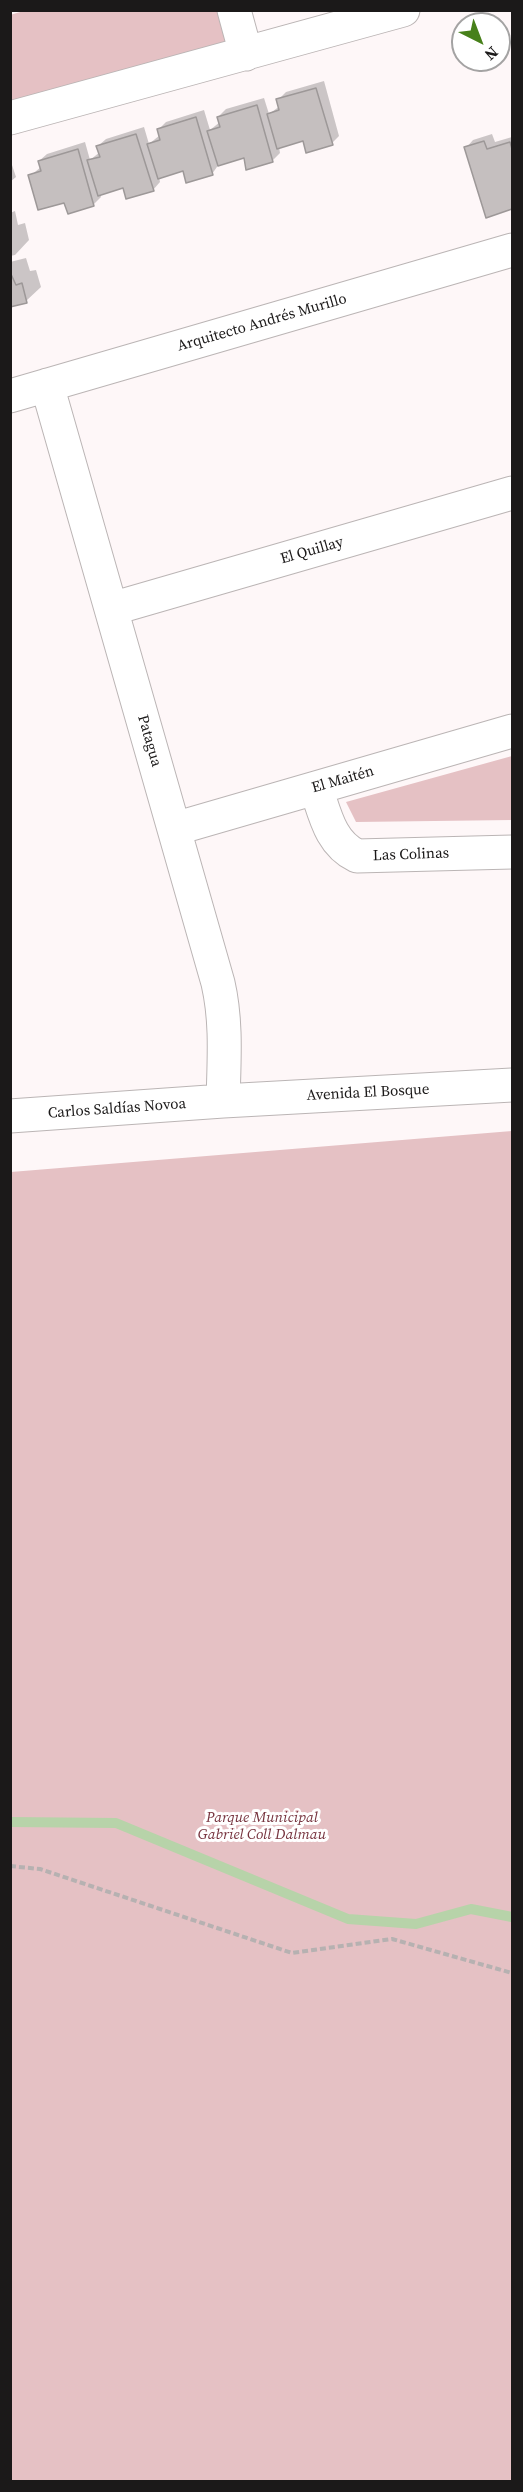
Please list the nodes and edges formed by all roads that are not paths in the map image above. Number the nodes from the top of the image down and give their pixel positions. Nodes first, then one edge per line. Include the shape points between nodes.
1 (234, 10) edge
2 (403, 10) edge
3 (246, 54) junction
4 (10, 118) edge
5 (513, 250) edge
6 (47, 385) junction
7 (10, 396) edge
8 (513, 493) edge
9 (111, 609) junction
10 (513, 731) edge
11 (315, 788) junction
12 (174, 830) junction
13 (513, 852) edge
14 (513, 1085) edge
15 (223, 1101) junction
16 (10, 1116) edge

1 - 3 street
2 - 3 street
3 - 4 street
5 - 6 street, Arquitecto Andrés Murillo
6 - 7 street, Arquitecto Andrés Murillo
6 - 9 street, Patagua
8 - 9 street, El Quillay
9 - 12 street, Patagua
10 - 11 street, El Maitén
11 - 12 street, El Maitén
11 - 13 street, Las Colinas via 338,843 357,856
12 - 15 street, Patagua via 223,1007
14 - 15 street, Avenida El Bosque
15 - 16 street, Carlos Saldías Novoa

